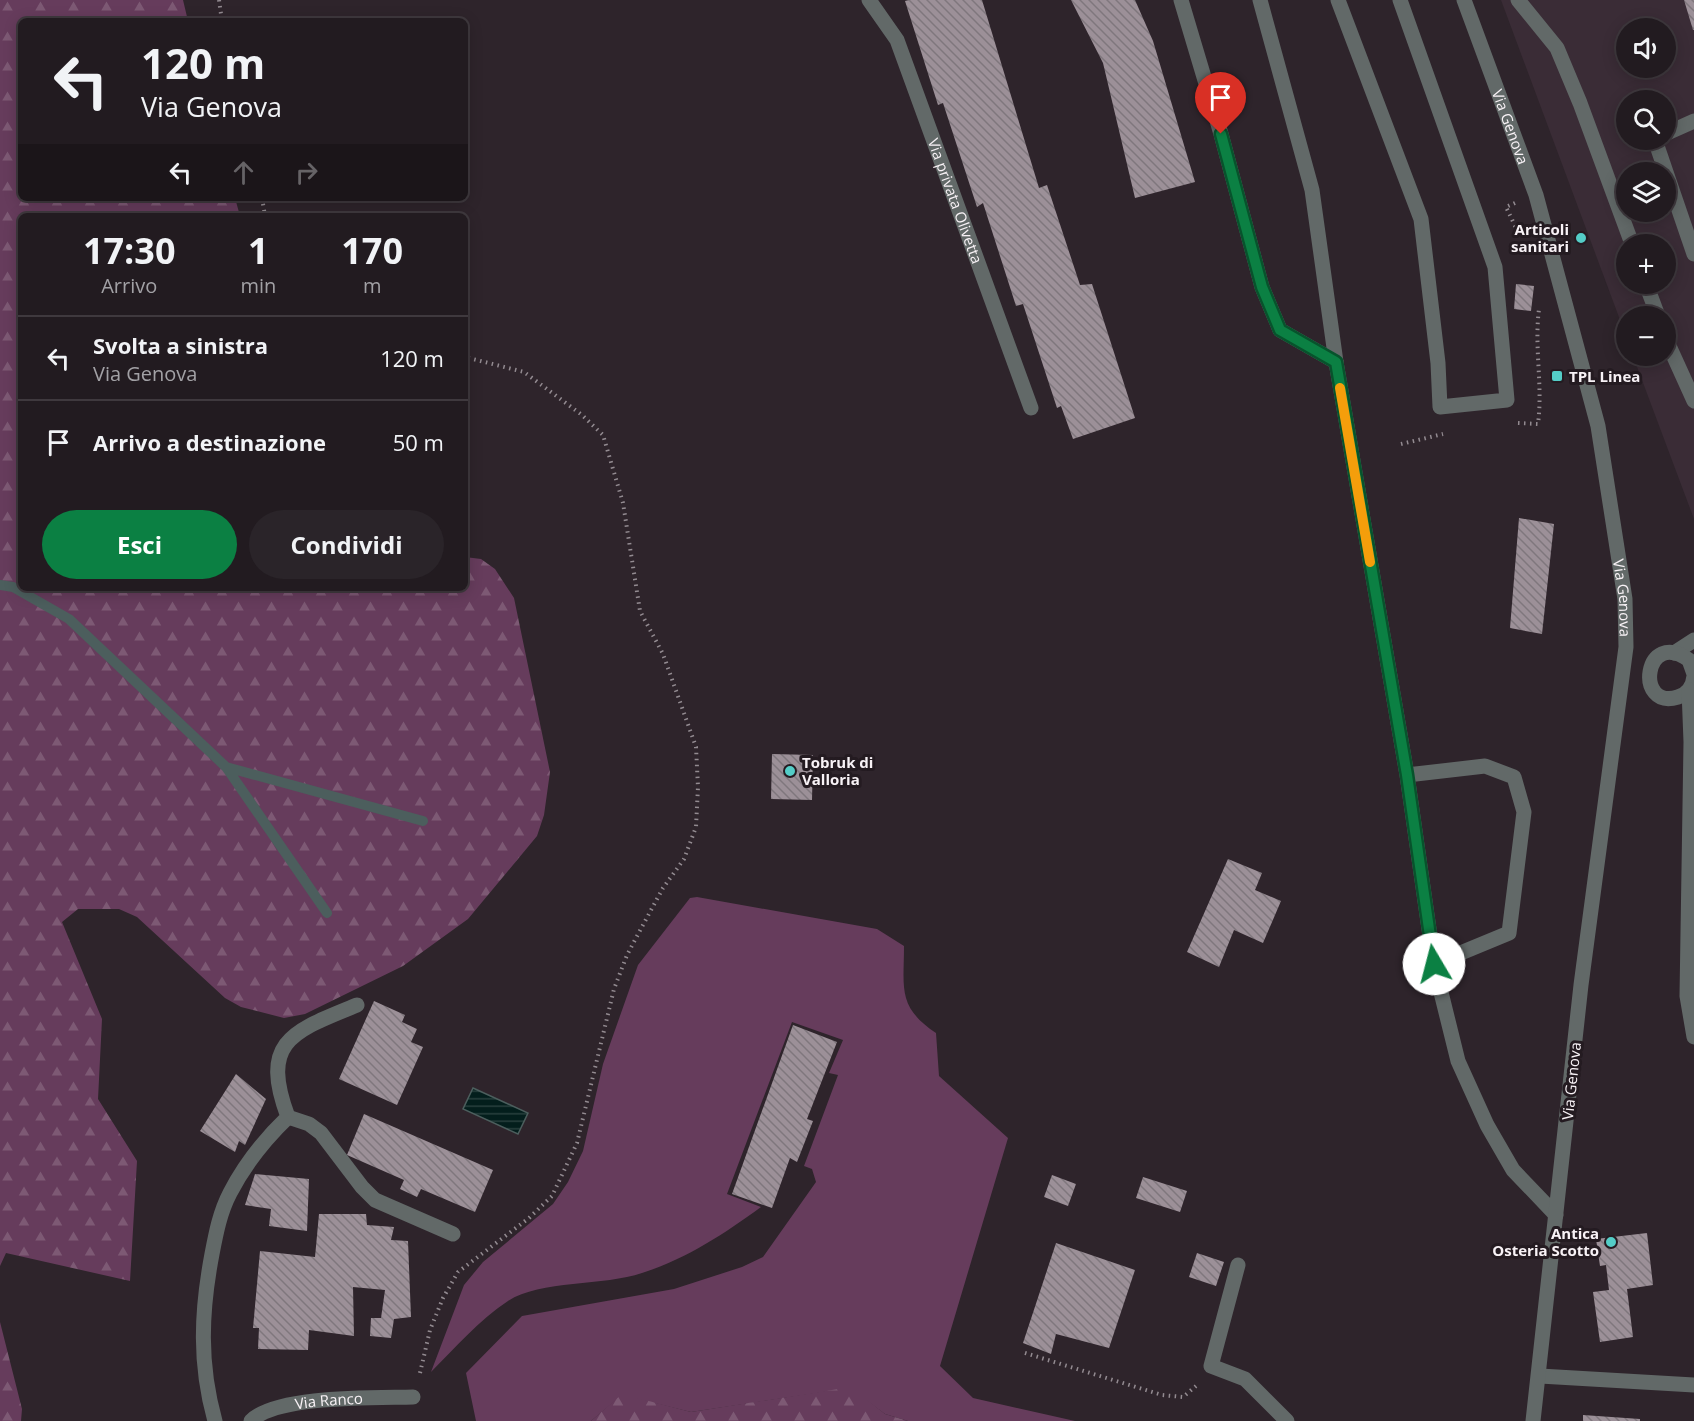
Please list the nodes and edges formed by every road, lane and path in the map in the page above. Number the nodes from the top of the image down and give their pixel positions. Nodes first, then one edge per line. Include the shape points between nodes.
1 (219, 0) edge
2 (869, 0) edge
3 (1181, 0) edge
4 (1260, 0) edge
5 (1338, 0) edge
6 (1400, 0) edge
7 (1464, 0) edge
8 (1518, 0) edge
9 (222, 18) edge
10 (1694, 121) edge
11 (1676, 129) edge
12 (1658, 150) edge
13 (1628, 234) edge
14 (1694, 254) edge
15 (468, 358) edge
16 (1676, 361) edge
17 (1336, 362) junction
18 (1694, 401) edge
19 (1032, 408) dead end
20 (1454, 432) dead end
21 (1401, 444) dead end
22 (1694, 640) edge
23 (1674, 653) junction
24 (1623, 667) junction
25 (1648, 671) junction
26 (1692, 680) edge
27 (1407, 775) junction
28 (1434, 964) junction
29 (357, 1005) dead end
30 (1694, 1037) edge
31 (288, 1117) junction
32 (1556, 1215) junction
33 (453, 1234) dead end
34 (1238, 1265) dead end
35 (1025, 1353) dead end
36 (1211, 1366) junction
37 (1540, 1376) junction
38 (1694, 1385) edge
39 (413, 1397) joint
40 (215, 1421) edge
41 (252, 1421) edge
42 (1287, 1421) edge
43 (1533, 1421) edge

1 - 9 path
2 - 19 street, Via privata Olivetta via 897,40
3 - 17 street via 1262,287 1280,330
4 - 17 street via 1312,190
5 - 6 street via 1421,219 1440,408 1507,400 1495,267
7 - 24 street, Via Genova via 1536,195 1598,426 1625,599
8 - 13 street via 1557,48
10 - 11 street
12 - 14 street
15 - 39 path via 524,372 603,435 622,502 640,611 663,654 696,747 696,827 684,859 663,888 627,955 614,989 577,1143 552,1196 458,1272 430,1330
16 - 18 street
17 - 27 street
20 - 21 path
22 - 23 street
23 - 25 street via 1655,659
23 - 26 street via 1689,660
24 - 25 street
24 - 32 street, Via Genova
25 - 26 street via 1651,686 1661,697 1676,698
26 - 30 street via 1687,996
27 - 28 street
27 - 28 street via 1485,766 1514,777 1524,812 1509,933
28 - 32 street via 1458,1061 1487,1125 1513,1170
29 - 31 street via 298,1030 280,1051 280,1094
31 - 33 street via 321,1133 375,1200
31 - 40 street via 246,1165 229,1194 218,1225 202,1329 202,1361
32 - 37 street, Via Genova
34 - 36 street
35 - 36 path via 1183,1397
36 - 42 street via 1245,1379
37 - 38 street
37 - 43 street, Via Genova
39 - 41 street, Via Ranco via 290,1403

